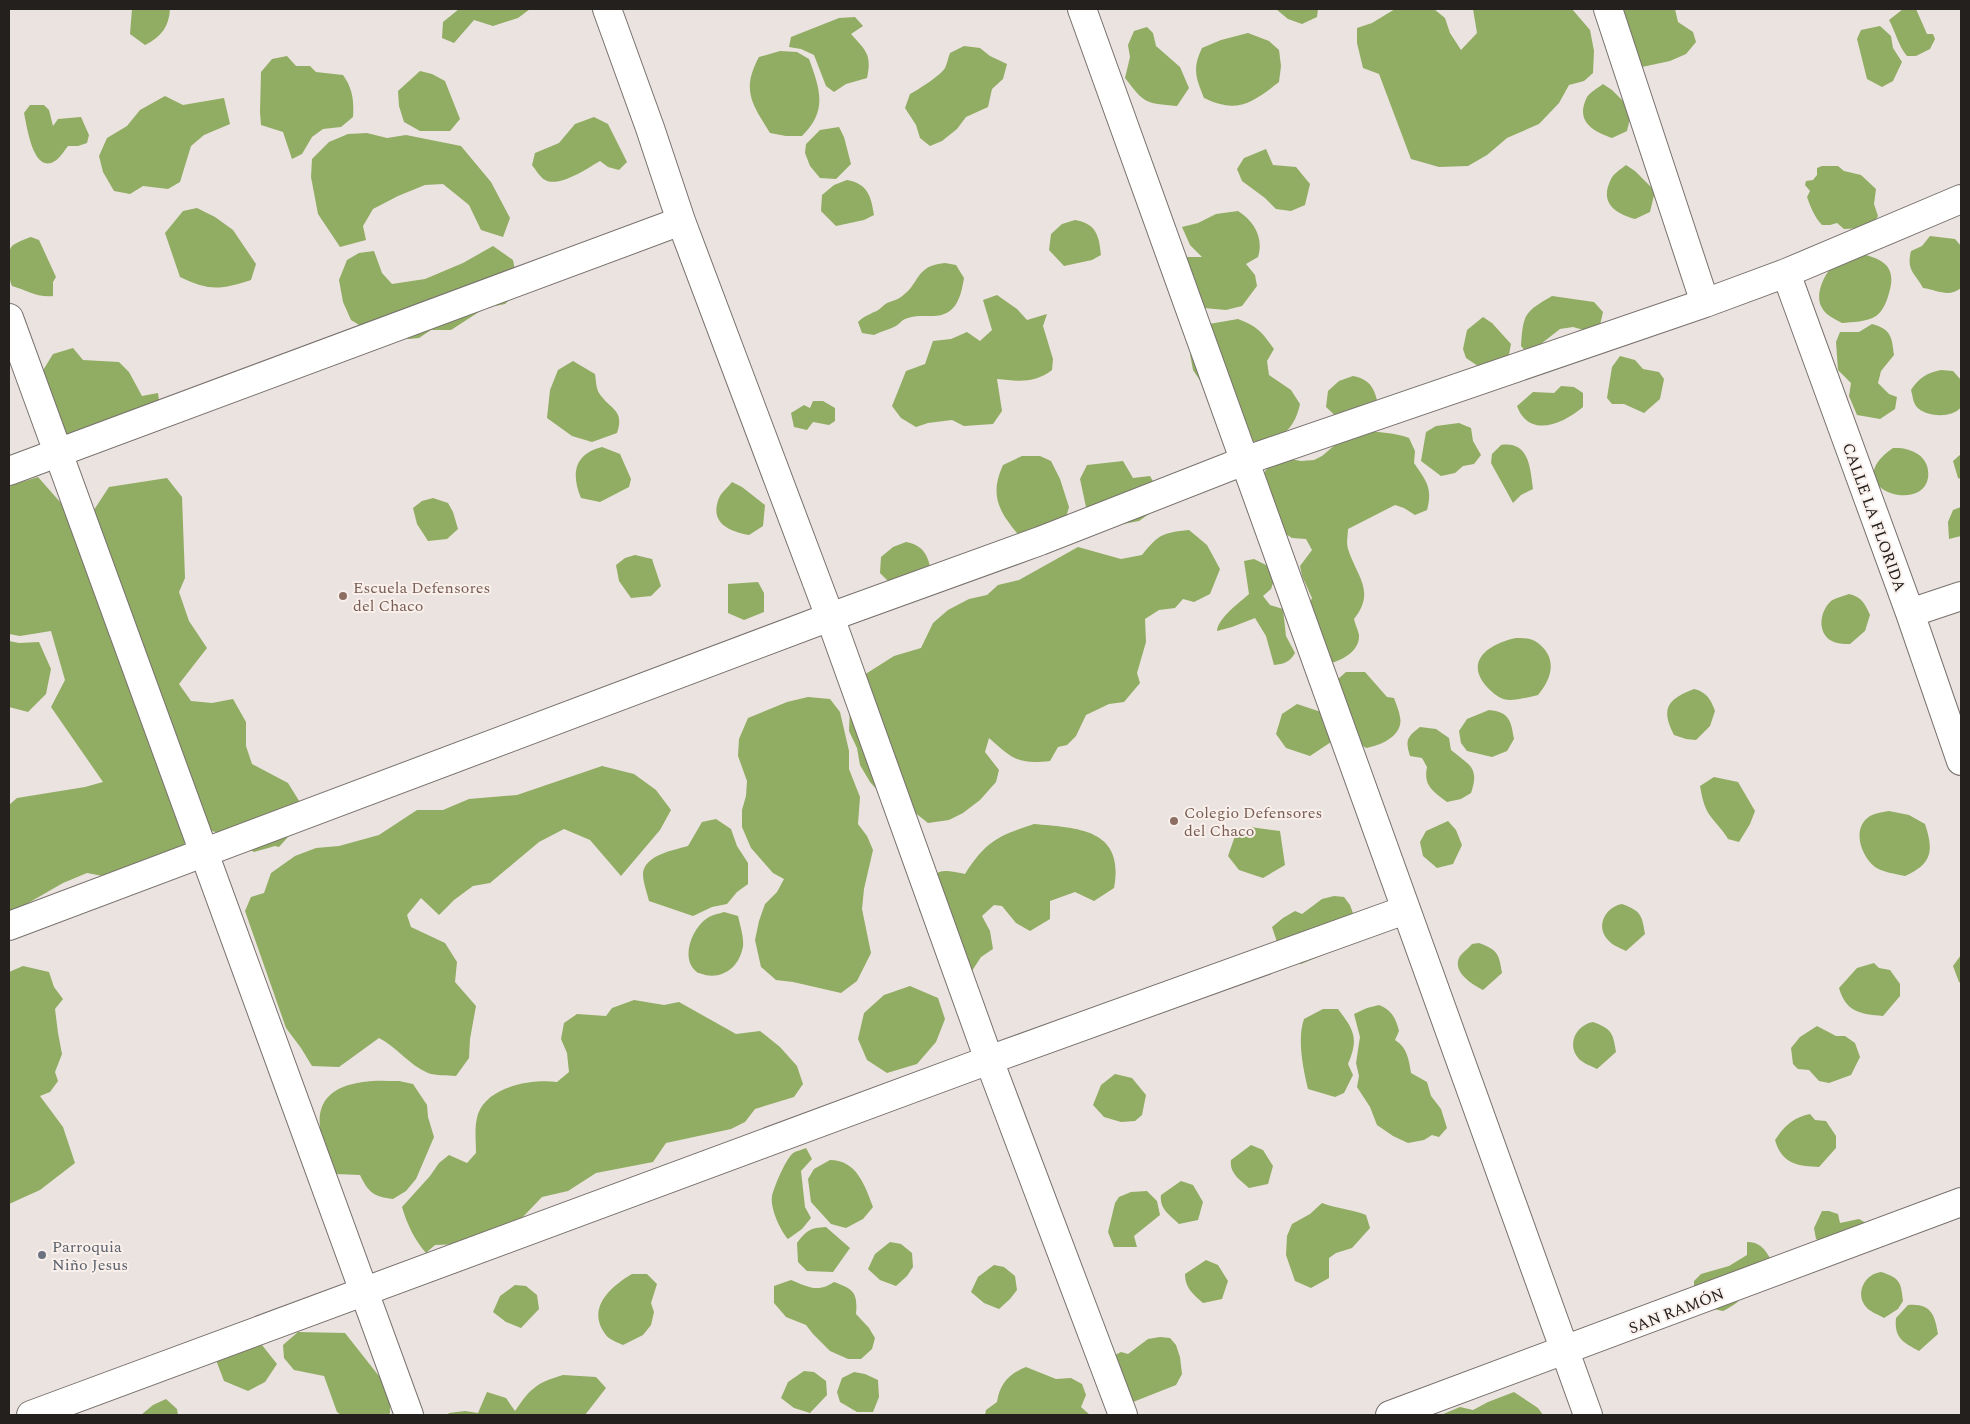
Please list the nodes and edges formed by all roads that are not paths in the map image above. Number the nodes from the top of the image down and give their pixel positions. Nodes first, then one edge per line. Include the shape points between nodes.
1 (607, 9) edge
2 (1082, 9) edge
3 (1608, 9) edge
4 (1961, 200) edge
5 (680, 221) junction
6 (1786, 273) junction
7 (1705, 303) junction
8 (9, 318) edge
9 (57, 452) junction
10 (1244, 461) junction
11 (9, 471) edge
12 (1961, 596) edge
13 (1910, 613) junction
14 (830, 617) junction
15 (1961, 761) edge
16 (204, 853) junction
17 (1405, 910) junction
18 (9, 926) edge
19 (989, 1060) junction
20 (1961, 1202) edge
21 (363, 1292) junction
22 (1565, 1351) junction
23 (32, 1415) edge
24 (409, 1415) edge
25 (1123, 1415) edge
26 (1390, 1415) edge
27 (1588, 1415) edge

1 - 5 street
2 - 10 street
3 - 7 street
4 - 6 street
5 - 9 street
5 - 14 street
6 - 7 street
6 - 13 street, CALLE LA FLORIDA
7 - 10 street
8 - 9 street
9 - 11 street
9 - 16 street
10 - 14 street via 1040,541
10 - 17 street
12 - 13 street
13 - 15 street, CALLE LA FLORIDA
14 - 16 street
14 - 19 street
16 - 18 street
16 - 21 street
17 - 19 street
17 - 22 street
19 - 21 street
19 - 25 street
20 - 22 street, SAN RAMÓN
21 - 23 street
21 - 24 street
22 - 26 street, SAN RAMÓN
22 - 27 street

